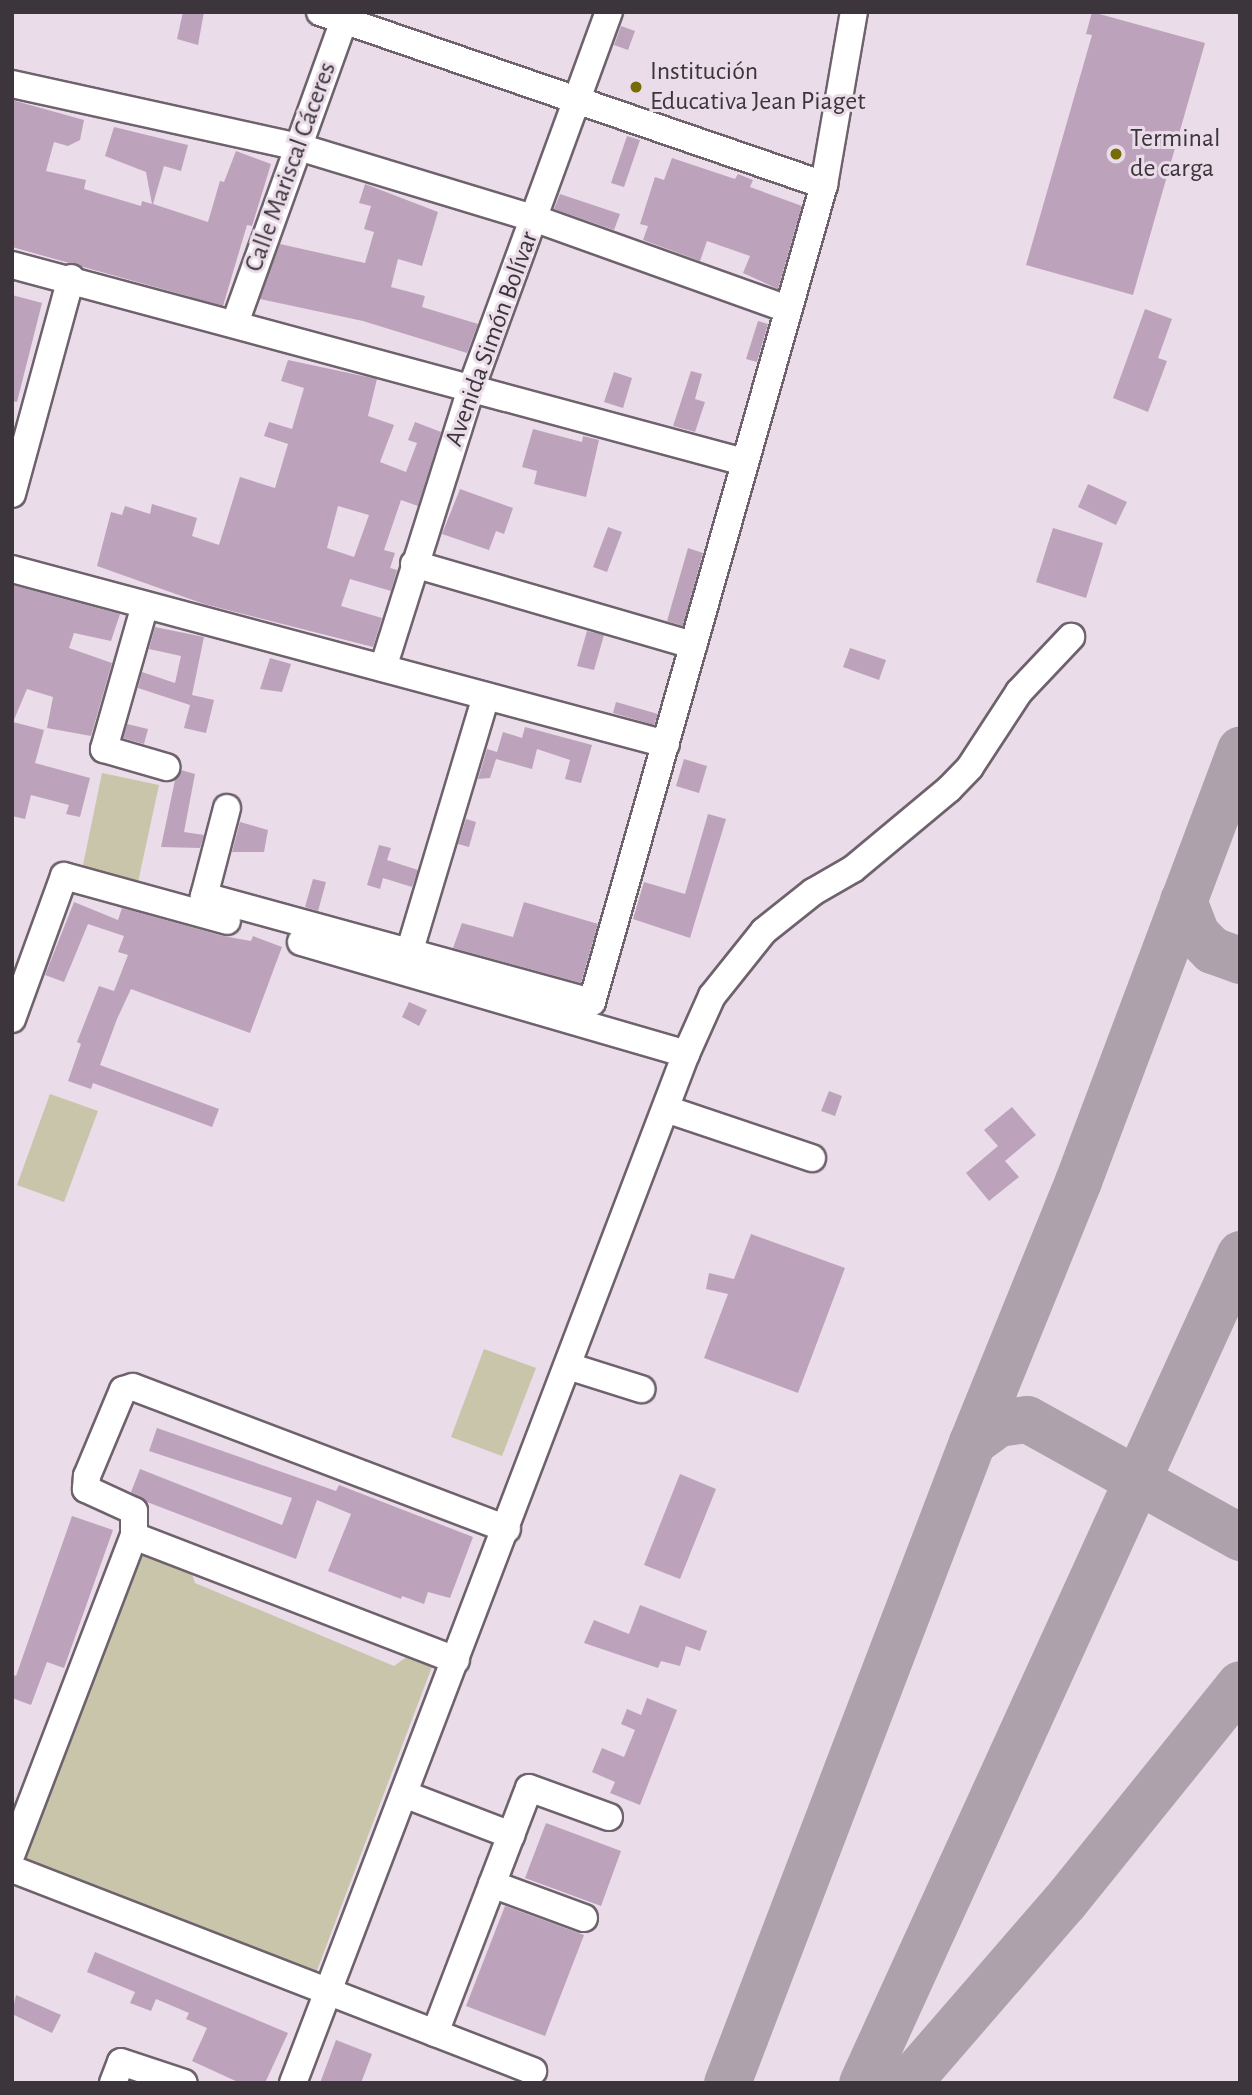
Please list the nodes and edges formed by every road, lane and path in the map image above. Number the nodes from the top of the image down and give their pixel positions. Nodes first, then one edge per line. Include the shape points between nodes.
1 (609, 12) edge
2 (854, 12) edge
3 (337, 15) edge
4 (12, 84) edge
5 (578, 100) junction
6 (299, 146) junction
7 (824, 185) junction
8 (536, 219) junction
9 (12, 265) edge
10 (71, 278) junction
11 (788, 309) junction
12 (235, 323) junction
13 (472, 386) junction
14 (744, 462) junction
15 (12, 494) edge
16 (414, 564) junction
17 (12, 569) edge
18 (145, 605) junction
19 (1071, 637) dead end
20 (693, 645) junction
21 (383, 668) junction
22 (486, 696) junction
23 (666, 744) junction
24 (166, 767) dead end
25 (227, 808) dead end
26 (410, 953) junction
27 (12, 1019) edge
28 (686, 1054) junction
29 (666, 1109) junction
30 (812, 1158) dead end
31 (568, 1366) junction
32 (641, 1389) dead end
33 (507, 1529) junction
34 (134, 1536) junction
35 (456, 1660) junction
36 (404, 1794) junction
37 (609, 1817) dead end
38 (511, 1835) junction
39 (12, 1853) edge
40 (12, 1869) edge
41 (492, 1884) junction
42 (584, 1918) dead end
43 (327, 1992) junction
44 (435, 2034) junction
45 (533, 2071) dead end
46 (113, 2083) edge
47 (184, 2083) edge
48 (293, 2083) edge

1 - 5 street, Avenida Simón Bolívar
2 - 7 street
3 - 5 street
3 - 6 street, Calle Mariscal Cáceres
4 - 6 street
5 - 7 street
5 - 8 street, Avenida Simón Bolívar
6 - 8 street
6 - 12 street, Calle Mariscal Cáceres
7 - 11 street
8 - 11 street
8 - 13 street, Avenida Simón Bolívar
9 - 10 street
10 - 12 street
10 - 15 street
11 - 14 street
12 - 13 street
13 - 14 street
13 - 16 street, Avenida Simón Bolívar
14 - 20 street
16 - 20 street
16 - 21 street, Avenida Simón Bolívar
17 - 18 street
18 - 21 street
18 - 24 street via 104,749
19 - 28 street via 1019,692 970,767 949,789 853,869 813,892 758,938 712,996
20 - 23 street
21 - 22 street
22 - 23 street
22 - 26 street
23 - 26 street via 592,1002
25 - 26 street via 204,897
27 - 28 street via 64,876
28 - 29 street
29 - 30 street
29 - 31 street
31 - 32 street
31 - 33 street
33 - 34 street via 133,1387 118,1395 86,1489 134,1511
33 - 35 street
34 - 35 street
34 - 39 street
35 - 36 street
36 - 38 street
36 - 43 street
37 - 38 street via 529,1788
38 - 41 street
40 - 43 street
41 - 42 street
41 - 44 street
43 - 44 street
43 - 48 street
44 - 45 street
46 - 47 street via 121,2062

